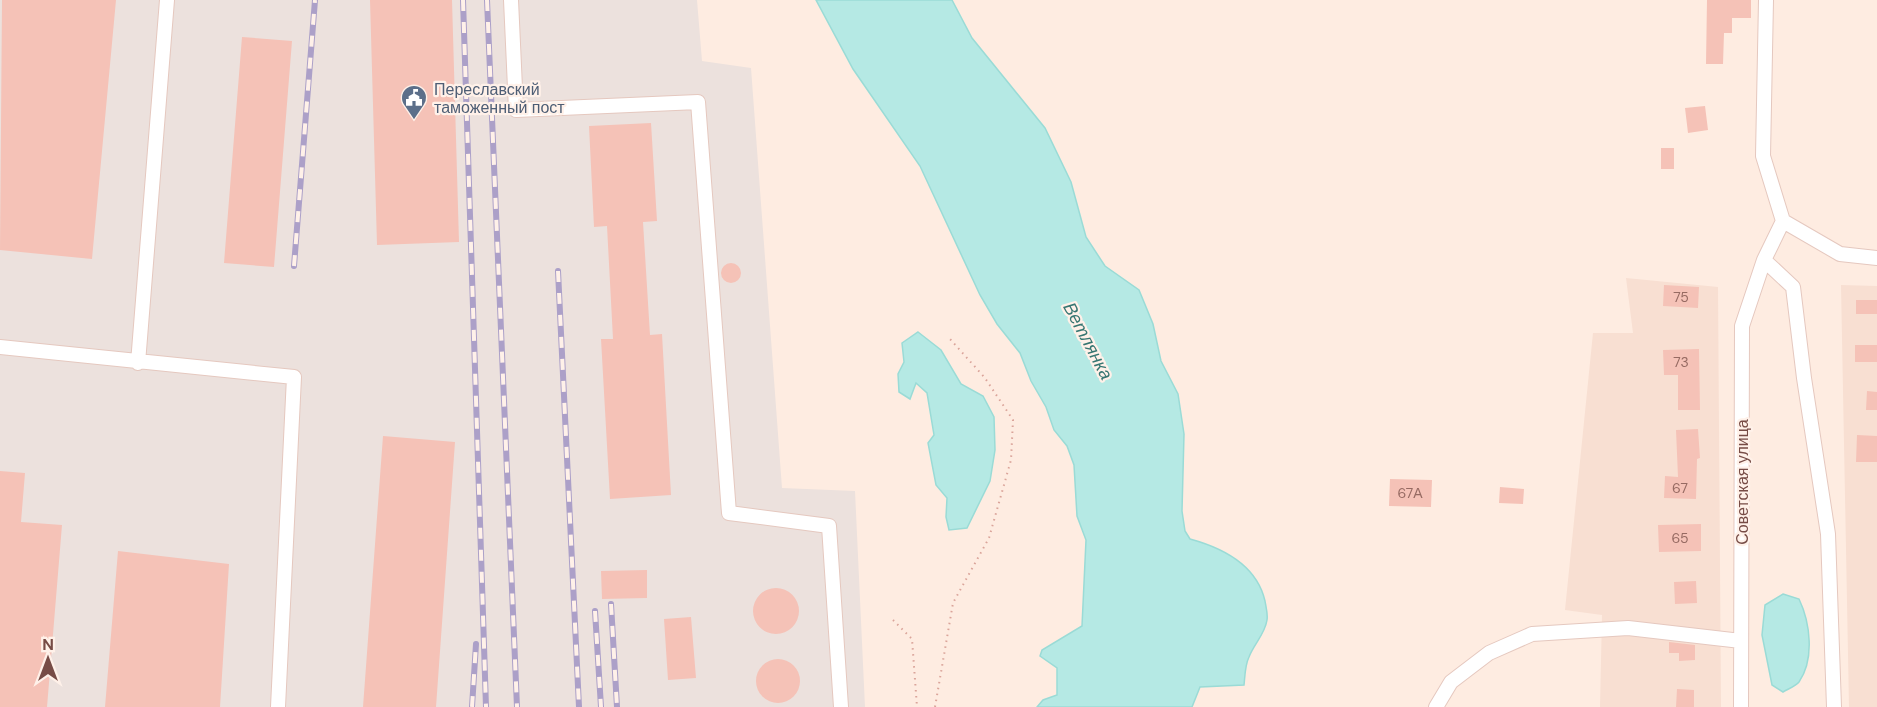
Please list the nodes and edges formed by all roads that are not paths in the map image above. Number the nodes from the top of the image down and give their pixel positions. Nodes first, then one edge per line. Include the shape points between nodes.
1 (167, 0) edge
2 (511, 0) edge
3 (1766, 0) edge
4 (1783, 221) junction
5 (1877, 258) edge
6 (1764, 260) junction
7 (0, 347) edge
8 (138, 363) junction
9 (1741, 640) junction
10 (278, 707) edge
11 (841, 707) edge
12 (1436, 707) edge
13 (1741, 707) edge
14 (1834, 707) edge

1 - 8 street
2 - 11 street via 516,110 699,102 729,513 829,526
3 - 4 street via 1763,156
4 - 5 street via 1840,254
4 - 6 street, Советская улица
6 - 9 street, Советская улица via 1742,326
6 - 14 street via 1793,287 1828,534
7 - 8 street
8 - 10 street via 294,377
9 - 12 street via 1628,628 1532,634 1489,653 1451,682
9 - 13 street, Советская улица

